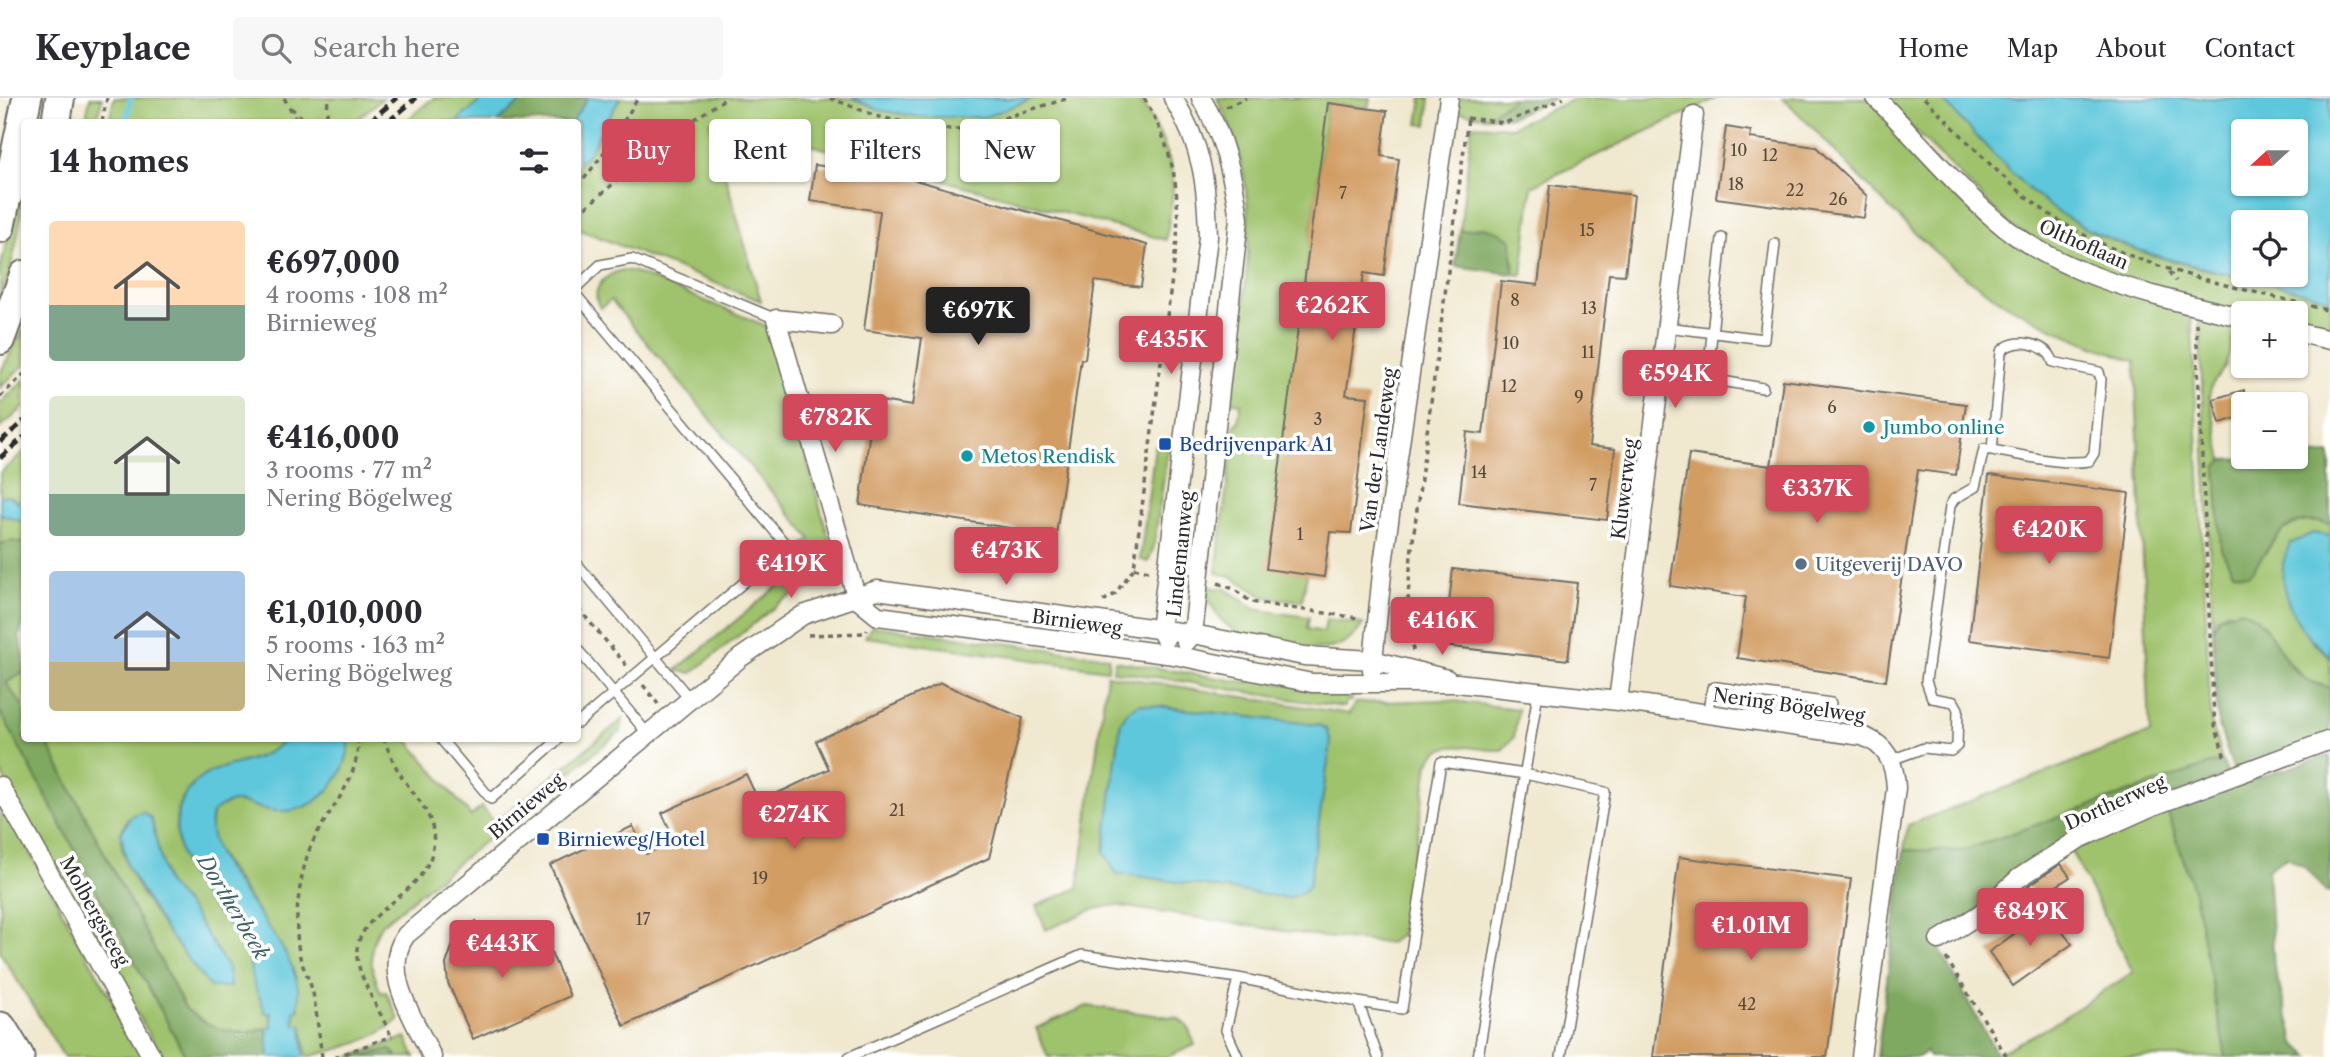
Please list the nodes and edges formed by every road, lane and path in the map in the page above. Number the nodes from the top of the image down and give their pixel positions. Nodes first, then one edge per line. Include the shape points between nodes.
1 (27, 98) edge
2 (60, 98) edge
3 (107, 98) edge
4 (284, 98) edge
5 (328, 98) edge
6 (638, 98) edge
7 (726, 98) edge
8 (830, 98) edge
9 (1069, 98) edge
10 (1144, 98) edge
11 (1173, 98) edge
12 (1201, 98) edge
13 (1449, 98) edge
14 (1564, 98) edge
15 (1876, 98) edge
16 (1924, 98) edge
17 (291, 108) junction
18 (1694, 115) dead end
19 (22, 119) edge
20 (56, 119) edge
21 (103, 119) edge
22 (296, 119) edge
23 (304, 119) edge
24 (316, 119) edge
25 (21, 124) edge
26 (581, 183) edge
27 (4, 198) edge
28 (581, 211) edge
29 (0, 228) edge
30 (1723, 238) dead end
31 (1775, 244) dead end
32 (21, 283) edge
33 (581, 283) edge
34 (581, 301) edge
35 (2196, 306) junction
36 (2330, 311) edge
37 (2231, 315) edge
38 (776, 319) junction
39 (832, 325) dead end
40 (1666, 327) junction
41 (1710, 333) junction
42 (2308, 335) edge
43 (0, 340) edge
44 (2330, 340) edge
45 (21, 377) edge
46 (1763, 388) dead end
47 (0, 397) edge
48 (1992, 450) junction
49 (581, 569) edge
50 (1166, 575) junction
51 (1198, 581) junction
52 (857, 599) junction
53 (581, 612) edge
54 (1377, 620) junction
55 (1410, 624) dead end
56 (1160, 630) junction
57 (1193, 634) junction
58 (581, 654) edge
59 (1174, 655) junction
60 (655, 657) junction
61 (1373, 660) junction
62 (634, 674) junction
63 (1457, 683) junction
64 (1371, 684) junction
65 (613, 693) junction
66 (1538, 693) junction
67 (690, 699) junction
68 (1618, 701) junction
69 (1831, 703) dead end
70 (1707, 715) junction
71 (669, 716) junction
72 (581, 720) edge
73 (647, 733) junction
74 (2330, 740) edge
75 (358, 742) edge
76 (385, 742) edge
77 (443, 742) edge
78 (555, 742) edge
79 (1891, 761) junction
80 (1525, 774) junction
81 (2231, 777) junction
82 (0, 786) edge
83 (1939, 940) joint
84 (1238, 978) junction
85 (1358, 1002) junction
86 (0, 1029) edge
87 (17, 1057) edge
88 (152, 1057) edge
89 (321, 1057) edge
90 (335, 1057) edge
91 (432, 1057) edge
92 (849, 1057) edge
93 (1238, 1057) edge
94 (1378, 1057) edge
95 (1478, 1057) edge
96 (1561, 1057) edge
97 (1861, 1057) edge
98 (2007, 1057) edge

1 - 19 main road
2 - 20 main road
3 - 21 path
4 - 17 path
5 - 24 path via 327,114
6 - 26 path
7 - 28 path via 667,138
8 - 9 path via 879,117 938,129 967,129
10 - 50 path via 1170,153 1179,208 1134,568
11 - 50 street, Lindemanweg via 1197,143 1207,183 1208,236
12 - 51 street, Lindemanweg via 1232,170 1239,219
13 - 54 street, Van der Landeweg
14 - 55 path via 1505,123 1468,118 1411,555
15 - 35 street, Olthoflaan via 1993,219 2025,240 2091,273
16 - 36 path via 2024,194 2083,233 2169,271
17 - 22 path
17 - 23 path
18 - 40 street, Kluwerweg
25 - 27 main road
27 - 29 main road
30 - 41 lane
31 - 41 lane via 1764,339
32 - 43 main road
33 - 38 lane via 600,265 632,259
34 - 60 lane via 787,546
35 - 37 street, Olthoflaan
35 - 81 path via 2213,700 2215,725
38 - 39 street
38 - 52 street
40 - 41 lane
40 - 68 street, Kluwerweg
41 - 46 lane via 1710,379
42 - 44 street
45 - 47 path
48 - 48 lane via 2089,461 2094,453 2099,372 2053,362 2044,347 2005,345
48 - 79 lane via 1984,449 1980,455 1975,487 1950,506 1926,681 1932,698 1954,702 1958,709 1957,746 1951,751 1924,748
49 - 60 lane
50 - 56 street, Lindemanweg
51 - 54 path via 1226,585 1251,602 1267,606
51 - 57 street, Lindemanweg
52 - 56 street, Birnieweg via 877,590
52 - 59 street, Birnieweg via 878,616
52 - 67 street, Birnieweg via 793,621
53 - 62 path
54 - 61 street, Van der Landeweg
56 - 57 street, Nering Bögelweg
56 - 59 street, Lindemanweg
57 - 59 street, Lindemanweg
57 - 61 street, Nering Bögelweg via 1304,656
58 - 65 lane
59 - 64 street, Nering Bögelweg via 1312,683
60 - 62 lane
60 - 67 lane
61 - 63 street, Nering Bögelweg
61 - 64 street, Van der Landeweg
62 - 65 lane
62 - 71 path
63 - 64 street, Nering Bögelweg
63 - 66 street, Nering Bögelweg
65 - 72 lane
65 - 73 lane
66 - 68 street, Nering Bögelweg
66 - 80 lane
67 - 71 street, Birnieweg
68 - 70 street, Nering Bögelweg
69 - 70 lane via 1717,687 1712,688
70 - 79 street, Nering Bögelweg via 1862,736 1877,742
71 - 73 street, Birnieweg
73 - 91 street, Birnieweg via 412,927 401,942 395,972
74 - 81 street, Dortherweg
75 - 89 path via 348,787 318,829 306,858 297,916 299,953 312,990
76 - 90 path via 428,815 433,853 420,878 377,915 358,942 358,964 391,1036
77 - 78 lane via 491,799
79 - 97 street via 1896,788
80 - 85 lane via 1441,761 1402,1009
80 - 95 lane
80 - 96 lane via 1605,792
81 - 83 street, Dortherweg via 2079,839
82 - 88 street, Molbergsteeg
83 - 98 path
84 - 85 lane
84 - 92 lane via 1082,955
84 - 93 lane via 1226,1030
85 - 94 lane
86 - 87 highway

